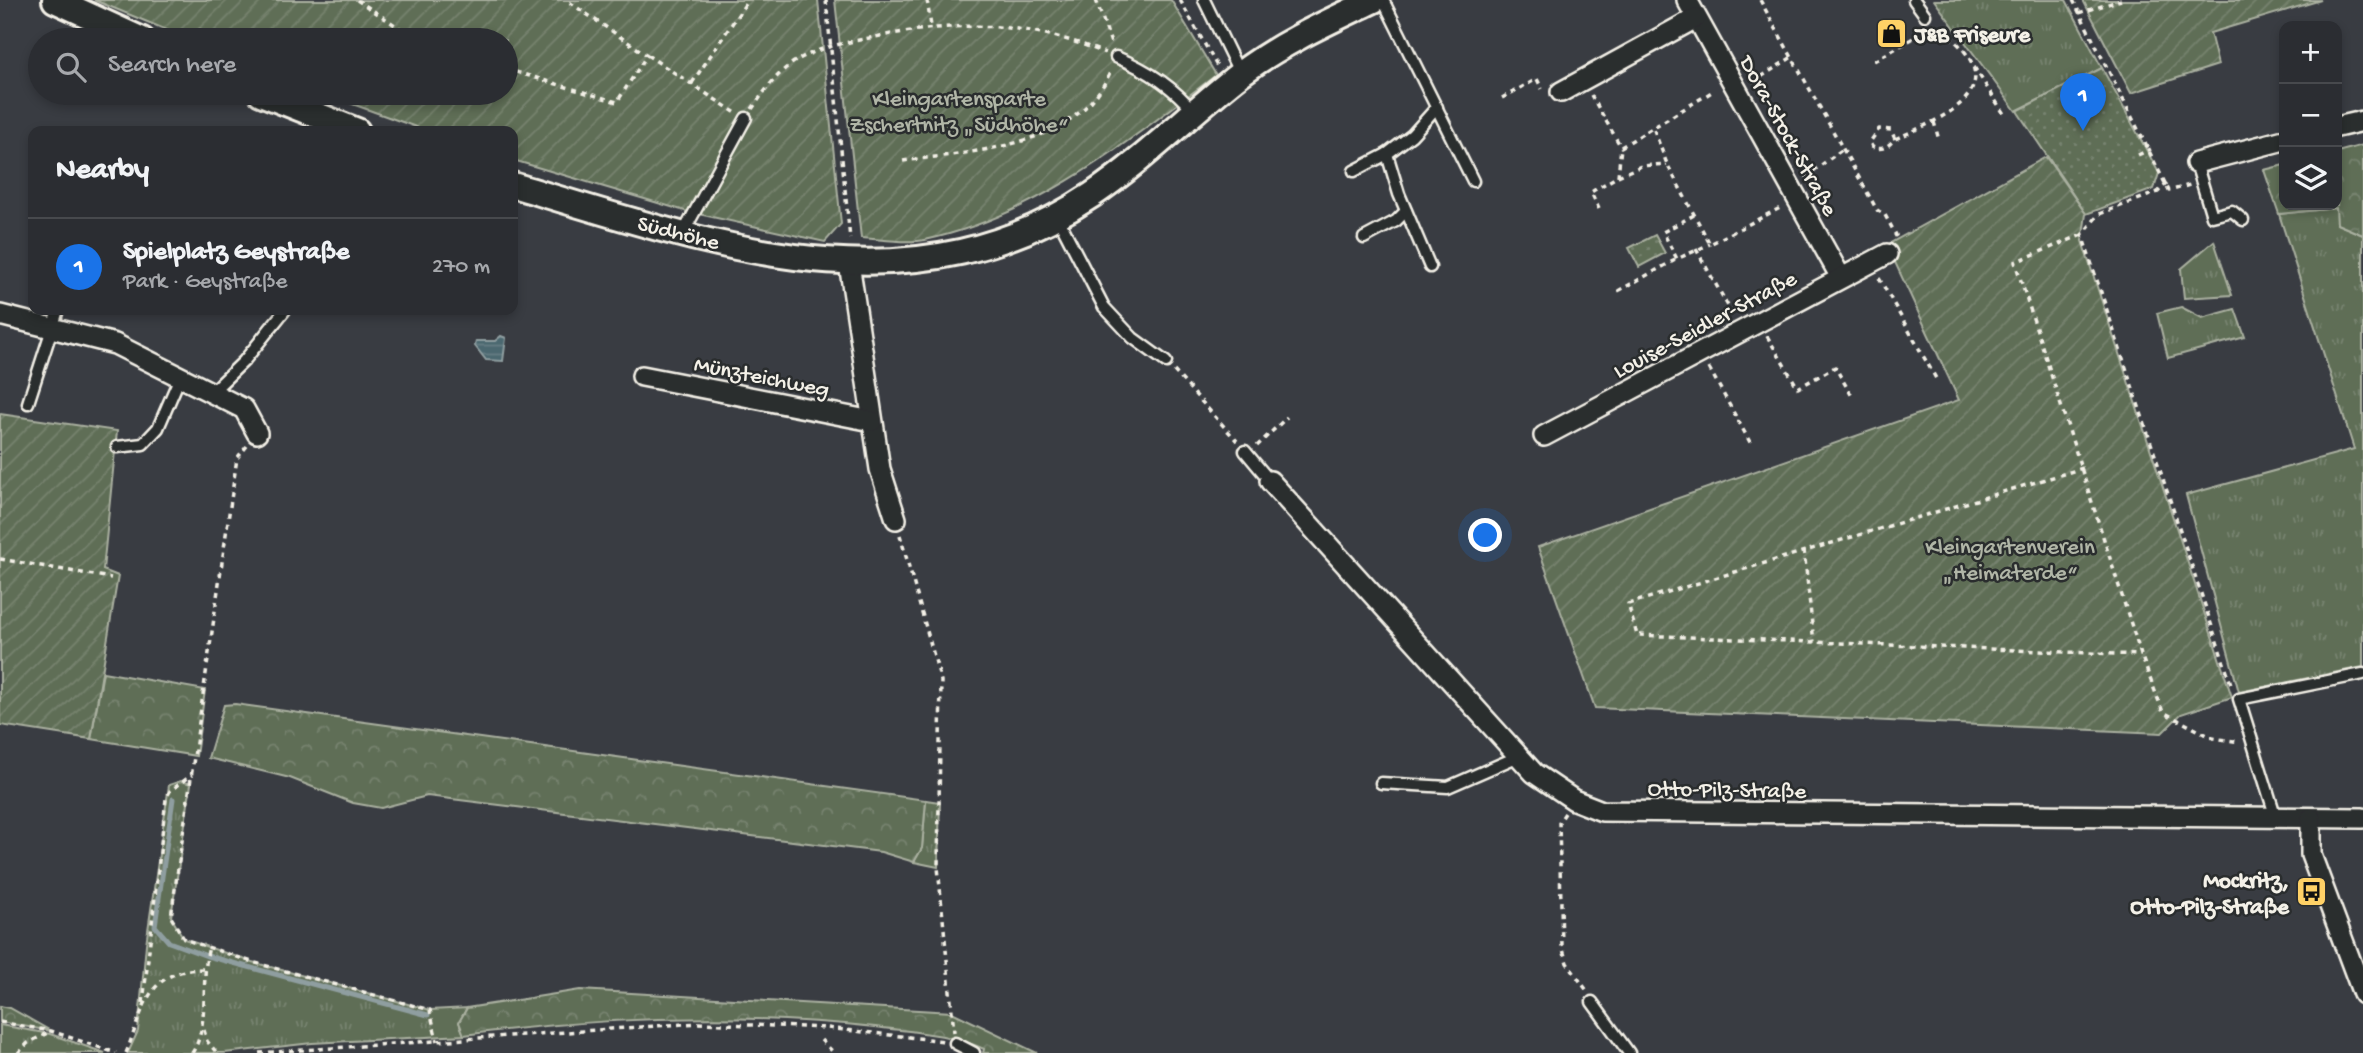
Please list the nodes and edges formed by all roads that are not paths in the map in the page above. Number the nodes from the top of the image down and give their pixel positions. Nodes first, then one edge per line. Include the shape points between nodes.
1 (1204, 0) edge
2 (1374, 0) edge
3 (1383, 0) edge
4 (1914, 0) edge
5 (61, 1) edge
6 (1691, 9) edge
7 (1925, 15) road end
8 (117, 28) edge
9 (1116, 57) road end
10 (1234, 80) junction
11 (1561, 92) road end
12 (291, 105) edge
13 (1437, 107) junction
14 (1194, 113) junction
15 (746, 118) road end
16 (2363, 121) edge
17 (344, 126) edge
18 (2342, 126) edge
19 (2279, 141) edge
20 (1387, 153) junction
21 (2196, 163) joint
22 (1354, 171) dead end
23 (1473, 181) dead end
24 (518, 186) edge
25 (1406, 211) junction
26 (1057, 216) junction
27 (2244, 220) dead end
28 (683, 233) junction
29 (1364, 238) dead end
30 (1878, 257) road end
31 (849, 262) junction
32 (1430, 267) dead end
33 (1840, 276) junction
34 (0, 315) edge
35 (281, 315) edge
36 (56, 319) edge
37 (1166, 362) road end
38 (642, 376) dead end
39 (180, 377) junction
40 (211, 393) junction
41 (28, 403) dead end
42 (872, 421) junction
43 (257, 433) road end
44 (1545, 436) dead end
45 (117, 447) dead end
46 (1247, 453) road end
47 (1270, 481) joint
48 (896, 520) road end
49 (2363, 674) edge
50 (1519, 756) junction
51 (1381, 783) dead end
52 (2276, 818) junction
53 (2311, 818) junction
54 (2363, 818) edge
55 (2363, 994) edge
56 (1592, 1002) road end
57 (955, 1043) road end
58 (974, 1053) edge
59 (1629, 1053) edge

1 - 10 lane
2 - 10 street, Südhöhe via 1293,39
3 - 13 lane
4 - 7 lane
5 - 8 street
6 - 11 street, Dora-Stock-Straße
6 - 33 street, Dora-Stock-Straße
9 - 14 lane via 1145,69
10 - 14 street, Südhöhe
12 - 17 street
13 - 20 lane via 1412,135
13 - 23 lane
14 - 26 street, Südhöhe via 1093,194
15 - 28 lane
16 - 18 street
19 - 21 street
20 - 22 lane
20 - 25 lane
21 - 27 lane via 2212,216 2232,211
24 - 28 street, Südhöhe
25 - 29 lane
25 - 32 lane
26 - 31 street, Südhöhe via 979,249 927,260
26 - 37 lane via 1104,307 1133,338
28 - 31 street, Südhöhe via 796,257
30 - 33 street, Louise-Seidler-Straße
31 - 42 street, Münzteichweg
33 - 44 street, Louise-Seidler-Straße
34 - 36 street
35 - 40 lane
36 - 39 street
36 - 41 lane
38 - 42 street, Münzteichweg
39 - 40 street
39 - 45 lane via 158,428 143,444
40 - 43 street via 244,410
42 - 48 street, Münzteichweg via 880,469
46 - 47 lane, Otto-Pilz-Straße
47 - 50 street, Otto-Pilz-Straße
49 - 52 lane via 2239,699
50 - 51 lane via 1448,787
50 - 52 street, Otto-Pilz-Straße via 1534,773 1574,800 1602,811
52 - 53 street, Otto-Pilz-Straße
53 - 54 street, Otto-Pilz-Straße
53 - 55 street via 2311,855
56 - 59 lane
57 - 58 lane

